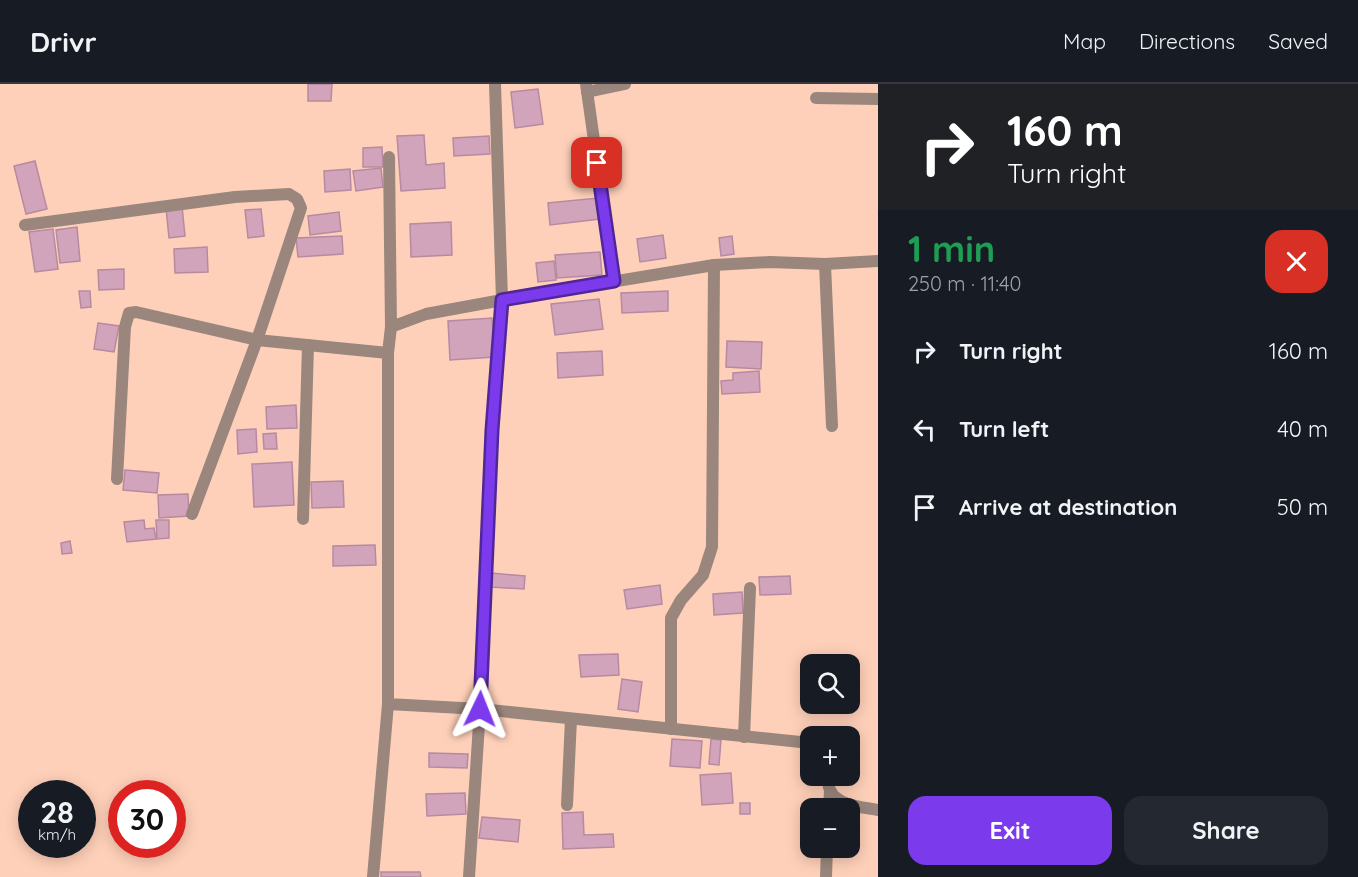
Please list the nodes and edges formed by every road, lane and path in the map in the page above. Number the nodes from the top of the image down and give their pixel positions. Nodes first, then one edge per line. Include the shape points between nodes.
1 (495, 84) edge
2 (626, 84) edge
3 (587, 88) edge
4 (816, 98) dead end
5 (878, 99) edge
6 (389, 158) dead end
7 (25, 225) dead end
8 (878, 261) edge
9 (825, 264) junction
10 (714, 265) junction
11 (614, 281) junction
12 (502, 300) junction
13 (391, 327) junction
14 (257, 340) junction
15 (308, 345) junction
16 (388, 353) junction
17 (832, 426) dead end
18 (117, 479) dead end
19 (192, 514) dead end
20 (303, 519) dead end
21 (750, 588) dead end
22 (388, 704) junction
23 (480, 709) junction
24 (571, 719) junction
25 (671, 729) junction
26 (744, 737) junction
27 (800, 742) edge
28 (829, 786) edge
29 (830, 790) junction
30 (830, 798) edge
31 (567, 805) dead end
32 (878, 810) edge
33 (827, 858) edge
34 (373, 877) edge
35 (469, 877) edge
36 (826, 877) edge

1 - 12 street
2 - 3 street
3 - 11 street
4 - 5 street
6 - 13 street
7 - 14 street via 235,197 289,194 301,208
8 - 9 street
9 - 10 street
9 - 17 street
10 - 11 street
10 - 25 street via 712,547 703,576 671,618
11 - 12 street
12 - 13 street via 426,314
12 - 23 street via 492,430
13 - 16 street
14 - 15 street
14 - 18 street via 136,312 129,314 124,327
14 - 19 street
15 - 16 street
15 - 20 street
16 - 22 street
21 - 26 street
22 - 23 street
22 - 34 street
23 - 24 street
23 - 35 street
24 - 25 street
24 - 31 street
25 - 26 street
26 - 27 street
28 - 29 street
29 - 30 street
29 - 32 street via 844,802
33 - 36 street

